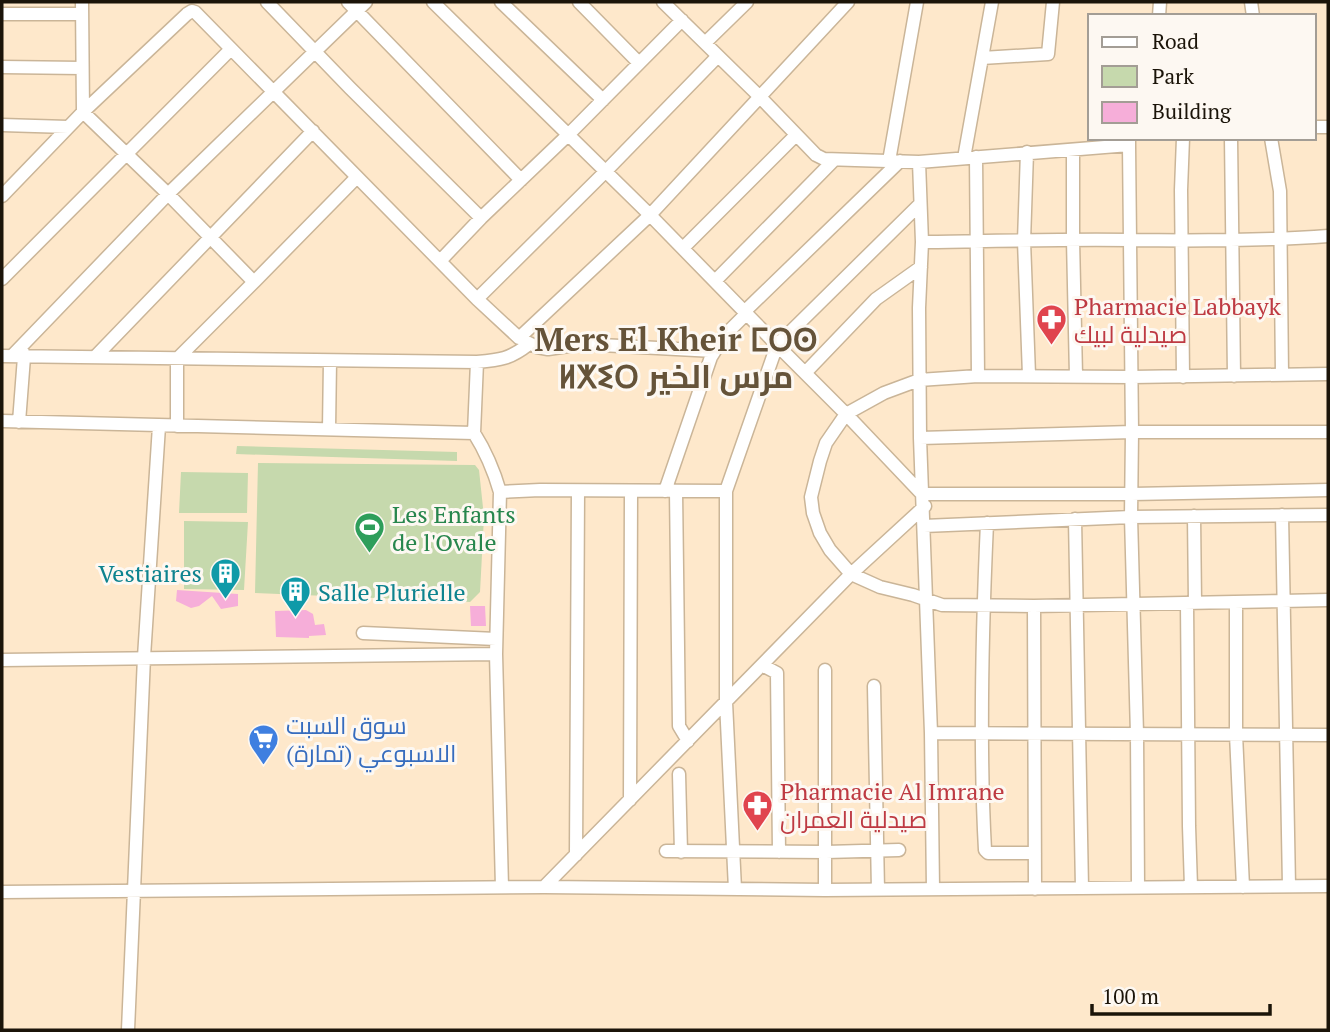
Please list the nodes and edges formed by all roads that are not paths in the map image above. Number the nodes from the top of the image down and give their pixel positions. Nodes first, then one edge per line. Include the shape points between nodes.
1 (267, 2) edge
2 (433, 2) edge
3 (501, 2) edge
4 (579, 2) edge
5 (747, 2) edge
6 (848, 2) edge
7 (917, 2) edge
8 (992, 2) edge
9 (1053, 2) edge
10 (667, 3) edge
11 (357, 5) edge
12 (82, 8) edge
13 (2, 14) edge
14 (682, 20) junction
15 (705, 43) junction
16 (231, 49) junction
17 (315, 52) junction
18 (718, 56) junction
19 (982, 58) junction
20 (639, 63) junction
21 (2, 67) edge
22 (82, 68) junction
23 (273, 91) junction
24 (760, 96) junction
25 (603, 100) junction
26 (83, 112) junction
27 (2, 125) edge
28 (68, 127) junction
29 (313, 131) junction
30 (569, 134) junction
31 (796, 135) junction
32 (1183, 140) edge
33 (1231, 140) edge
34 (1271, 140) edge
35 (1129, 142) edge
36 (1073, 150) junction
37 (1027, 152) junction
38 (126, 155) junction
39 (970, 157) junction
40 (833, 161) junction
41 (895, 161) junction
42 (919, 162) junction
43 (606, 171) junction
44 (357, 177) junction
45 (521, 180) junction
46 (8, 183) edge
47 (168, 194) junction
48 (2, 196) edge
49 (920, 204) junction
50 (650, 215) junction
51 (481, 218) junction
52 (1328, 236) edge
53 (209, 237) junction
54 (1073, 240) junction
55 (1129, 240) junction
56 (1231, 240) junction
57 (1280, 240) junction
58 (1024, 241) junction
59 (1182, 241) junction
60 (922, 242) junction
61 (976, 242) junction
62 (683, 248) junction
63 (440, 261) junction
64 (921, 267) junction
65 (2, 279) edge
66 (715, 281) junction
67 (254, 282) junction
68 (477, 299) junction
69 (745, 313) junction
70 (524, 341) junction
71 (777, 345) junction
72 (714, 351) junction
73 (15, 354) edge
74 (94, 358) junction
75 (177, 359) junction
76 (330, 360) junction
77 (477, 362) junction
78 (805, 373) junction
79 (1328, 374) edge
80 (1029, 375) junction
81 (1282, 375) junction
82 (978, 376) junction
83 (1076, 376) junction
84 (1234, 376) junction
85 (1132, 377) junction
86 (1183, 377) junction
87 (919, 380) junction
88 (846, 414) junction
89 (2, 421) edge
90 (19, 422) junction
91 (159, 426) junction
92 (177, 426) junction
93 (329, 429) junction
94 (1132, 432) junction
95 (1328, 432) edge
96 (474, 433) junction
97 (920, 438) junction
98 (1328, 490) edge
99 (578, 491) junction
100 (631, 491) junction
101 (670, 491) junction
102 (726, 491) junction
103 (500, 492) junction
104 (922, 494) junction
105 (1132, 494) junction
106 (940, 495) junction
107 (923, 508) junction
108 (1282, 515) junction
109 (1328, 515) edge
110 (1194, 516) junction
111 (1131, 517) junction
112 (1075, 519) junction
113 (987, 523) junction
114 (924, 526) junction
115 (852, 574) junction
116 (926, 599) junction
117 (1328, 600) edge
118 (1284, 601) junction
119 (1236, 602) junction
120 (1191, 603) junction
121 (1078, 604) junction
122 (1132, 604) junction
123 (983, 605) junction
124 (1034, 606) junction
125 (363, 633) dead end
126 (496, 639) junction
127 (496, 654) junction
128 (144, 657) junction
129 (2, 660) edge
130 (762, 665) junction
131 (825, 670) dead end
132 (874, 686) dead end
133 (726, 702) junction
134 (931, 733) junction
135 (983, 733) junction
136 (1035, 733) junction
137 (1079, 733) junction
138 (1137, 734) junction
139 (1188, 734) junction
140 (1236, 734) junction
141 (1287, 735) junction
142 (1328, 735) edge
143 (688, 741) junction
144 (679, 774) dead end
145 (630, 800) junction
146 (877, 850) junction
147 (899, 850) dead end
148 (666, 851) dead end
149 (681, 852) junction
150 (735, 852) junction
151 (779, 852) junction
152 (825, 852) junction
153 (1035, 853) junction
154 (576, 855) junction
155 (1289, 886) junction
156 (1328, 886) edge
157 (502, 887) junction
158 (544, 887) junction
159 (1138, 887) junction
160 (1191, 887) junction
161 (1243, 887) junction
162 (1035, 888) junction
163 (1082, 888) junction
164 (736, 889) junction
165 (933, 889) junction
166 (825, 890) junction
167 (878, 890) junction
168 (134, 891) junction
169 (2, 892) edge
170 (128, 1030) edge

1 - 17 street
2 - 30 street
3 - 25 street
4 - 20 street
5 - 15 street
6 - 24 street
7 - 41 street
8 - 19 street
9 - 19 street via 1048,54
10 - 14 street
11 - 17 street
11 - 45 street
12 - 13 street
12 - 22 street
14 - 15 street
14 - 20 street
15 - 18 street
16 - 23 street
16 - 26 street via 190,11
16 - 38 street
17 - 23 street
17 - 51 street
18 - 24 street
18 - 43 street
19 - 39 street
20 - 25 street
21 - 22 street
22 - 26 street
23 - 29 street
23 - 47 street
24 - 31 street
24 - 50 street
25 - 30 street
26 - 28 street
26 - 38 street
27 - 28 street
28 - 46 street
29 - 44 street
29 - 53 street
30 - 43 street
30 - 45 street
31 - 40 street via 816,155
31 - 62 street
32 - 59 street
33 - 56 street
34 - 57 street via 1280,191
35 - 36 street
35 - 55 street
36 - 37 street
36 - 54 street
37 - 39 street
37 - 58 street
38 - 47 street
38 - 65 street
39 - 42 street
39 - 61 street
40 - 41 street
40 - 66 street
41 - 42 street
41 - 69 street
42 - 49 street
43 - 50 street
43 - 68 street
44 - 63 street
44 - 67 street
45 - 51 street
46 - 48 street
47 - 53 street
47 - 73 street
49 - 60 street
49 - 71 street
50 - 62 street
50 - 70 street
51 - 63 street
52 - 57 street
53 - 67 street
53 - 74 street
54 - 55 street
54 - 58 street
54 - 83 street
55 - 59 street
55 - 85 street
56 - 57 street
56 - 59 street
56 - 84 street
57 - 81 street
58 - 61 street
58 - 80 street
59 - 86 street
60 - 61 street
60 - 64 street
61 - 82 street
62 - 66 street
63 - 68 street
64 - 78 street via 876,299
64 - 87 street
66 - 69 street
67 - 75 street
68 - 70 street
69 - 71 street
69 - 72 street
70 - 72 street via 548,349 582,344
70 - 77 street via 515,355
71 - 78 street
71 - 102 street
72 - 101 street
73 - 74 street
73 - 90 street
74 - 75 street
75 - 76 street
75 - 92 street
76 - 77 street
76 - 93 street
77 - 96 street
78 - 88 street
79 - 81 street
80 - 82 street
80 - 83 street
81 - 84 street
82 - 87 street
83 - 85 street
84 - 86 street
85 - 86 street
85 - 94 street
87 - 88 street
87 - 97 street
88 - 104 street
88 - 115 street via 827,443 811,497 820,533
89 - 90 street
90 - 91 street
91 - 92 street
91 - 128 street
92 - 93 street
93 - 96 street
94 - 95 street
94 - 97 street
94 - 105 street
96 - 103 street
97 - 104 street
98 - 105 street
99 - 100 street
99 - 103 street
99 - 154 street
100 - 101 street
100 - 145 street
101 - 102 street
101 - 143 street via 679,726
102 - 133 street
103 - 126 street
104 - 106 street
104 - 107 street
105 - 106 street
105 - 111 street
106 - 107 street
107 - 114 street
107 - 115 street
108 - 109 street
108 - 110 street
108 - 118 street
110 - 111 street
110 - 120 street
111 - 112 street
111 - 122 street
112 - 113 street
112 - 121 street
113 - 114 street
113 - 123 street
114 - 116 street
115 - 116 street
115 - 130 street
116 - 123 street via 942,605
116 - 134 street
117 - 118 street
118 - 119 street
118 - 141 street
119 - 120 street
119 - 140 street
120 - 122 street
120 - 139 street
121 - 122 street
121 - 124 street
121 - 137 street
122 - 138 street
123 - 124 street
123 - 135 street
124 - 136 street
125 - 126 street
126 - 127 street
127 - 128 street
127 - 157 street
128 - 129 street
128 - 168 street
130 - 133 street
130 - 151 street via 777,673
131 - 152 street
132 - 146 street
133 - 143 street
133 - 150 street
134 - 135 street
134 - 165 street
135 - 136 street
135 - 153 street via 985,850
136 - 137 street
136 - 153 street
137 - 138 street
137 - 163 street
138 - 139 street
138 - 159 street
139 - 140 street
139 - 160 street
140 - 141 street
140 - 161 street
141 - 142 street
141 - 155 street
143 - 145 street
144 - 149 street
145 - 154 street
146 - 147 street
146 - 152 street
146 - 167 street
148 - 149 street
149 - 150 street
150 - 151 street
150 - 164 street
151 - 152 street
152 - 166 street
153 - 162 street
154 - 158 street
155 - 156 street
155 - 161 street
157 - 158 street
157 - 168 street
158 - 164 street
159 - 160 street
159 - 163 street
160 - 161 street
162 - 163 street
162 - 165 street
164 - 166 street
165 - 167 street
166 - 167 street
168 - 169 street
168 - 170 street

